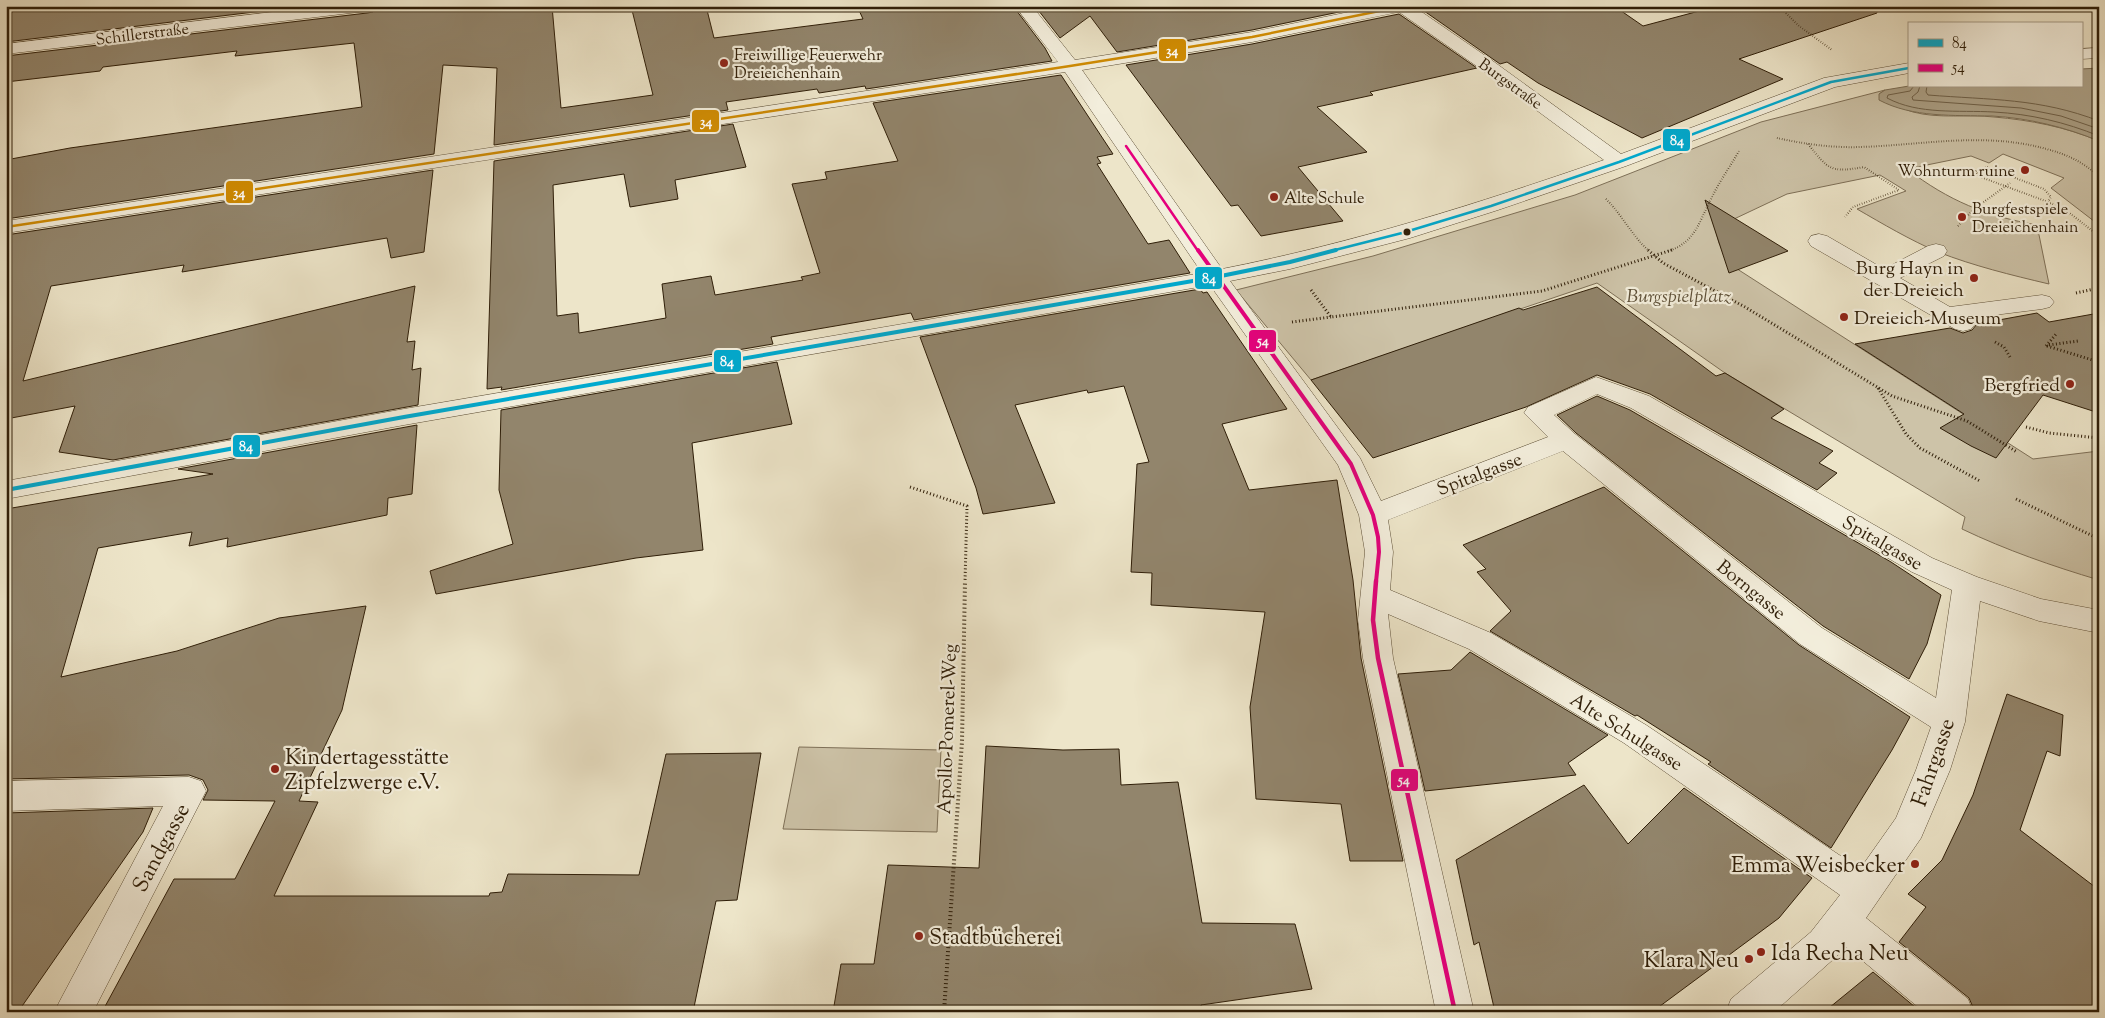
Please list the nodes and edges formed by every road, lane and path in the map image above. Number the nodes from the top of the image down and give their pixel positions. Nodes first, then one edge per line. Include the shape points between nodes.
1 (367, 6) edge
2 (1023, 6) edge
3 (1402, 6) edge
4 (1778, 6) edge
5 (6, 49) edge
6 (2082, 54) edge
7 (2099, 54) edge
8 (1070, 66) junction
9 (1908, 68) edge
10 (1869, 74) junction
11 (1732, 119) junction
12 (1759, 133) junction
13 (1808, 144) junction
14 (1619, 162) junction
15 (2019, 175) dead end
16 (1579, 176) junction
17 (2099, 177) edge
18 (2015, 178) junction
19 (2010, 183) dead end
20 (2005, 187) junction
21 (2047, 202) junction
22 (1972, 211) dead end
23 (6, 227) edge
24 (2099, 236) edge
25 (1819, 241) joint
26 (1936, 251) dead end
27 (1655, 257) junction
28 (1290, 262) junction
29 (1216, 277) junction
30 (1884, 278) junction
31 (2042, 302) dead end
32 (2078, 341) dead end
33 (2099, 362) edge
34 (1877, 387) junction
35 (2026, 427) dead end
36 (2099, 438) edge
37 (1566, 440) junction
38 (2017, 452) dead end
39 (1980, 481) dead end
40 (910, 487) dead end
41 (6, 490) edge
42 (2016, 499) dead end
43 (1374, 515) junction
44 (2099, 538) edge
45 (1967, 585) junction
46 (1374, 594) junction
47 (2099, 622) edge
48 (1949, 722) junction
49 (6, 796) edge
50 (1865, 892) junction
51 (1843, 922) junction
52 (73, 1012) edge
53 (944, 1012) edge
54 (1455, 1012) edge
55 (1745, 1012) edge
56 (1954, 1012) edge

1 - 5 street, Schillerstraße
2 - 8 street
3 - 8 street via 1252,37
3 - 14 street, Burgstraße
4 - 10 path via 1799,26
6 - 7 street
8 - 23 street
8 - 29 street
9 - 10 street
10 - 11 street via 1831,82
11 - 12 path
11 - 14 street
12 - 13 path
12 - 27 path via 1745,142 1690,238 1675,249
13 - 17 path via 1861,147 1974,137 2009,140 2039,145 2070,156
13 - 25 path via 1832,171 1864,167 1899,190 1853,208
14 - 16 street
15 - 18 path
16 - 27 path via 1620,212 1636,240
16 - 28 street via 1411,230
18 - 20 path via 1987,167 1976,170 1978,176
18 - 21 path via 2044,189 2050,196
19 - 20 path
20 - 21 path
20 - 22 path
21 - 24 path via 2062,208
25 - 30 street
26 - 30 street
27 - 28 path via 1542,291 1331,317
27 - 34 path
28 - 29 street
29 - 41 street via 404,417
29 - 43 street via 1351,464
30 - 31 street via 1954,319
32 - 33 path via 2046,346
34 - 38 path via 1906,402 1967,421
34 - 39 path via 1906,434 1920,448
35 - 36 path via 2049,433
37 - 43 street, Spitalgasse
37 - 45 street, Spitalgasse via 1537,413 1596,384 1640,402 1922,565
37 - 48 street, Borngasse via 1811,636
40 - 53 path, Apollo-Pomerel-Weg via 967,506 962,741
42 - 44 path
43 - 46 street via 1379,552
45 - 47 street via 2038,610
45 - 48 street, Fahrgasse
46 - 50 street, Alte Schulgasse via 1480,641 1635,734
46 - 54 street via 1373,620 1378,658
48 - 50 street, Fahrgasse via 1909,827
49 - 52 street, Sandgasse via 189,791
50 - 51 street, Fahrgasse
51 - 55 street, Fahrgasse via 1824,944
51 - 56 street

